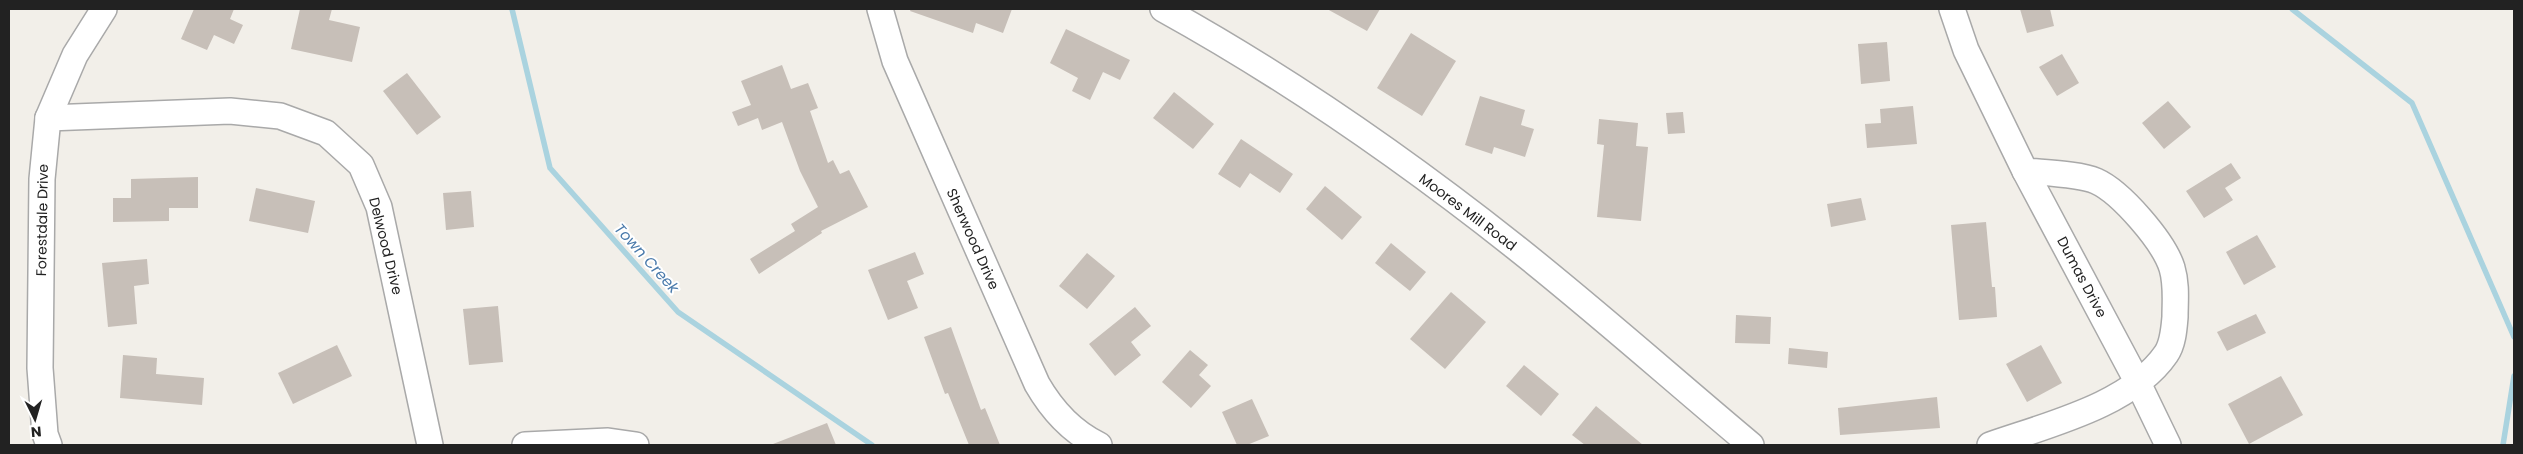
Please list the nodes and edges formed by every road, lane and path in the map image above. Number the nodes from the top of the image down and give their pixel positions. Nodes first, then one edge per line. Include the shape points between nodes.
1 (104, 9) edge
2 (880, 9) edge
3 (1164, 9) edge
4 (1952, 9) edge
5 (48, 118) junction
6 (2025, 171) junction
7 (2138, 383) junction
8 (49, 445) edge
9 (430, 445) edge
10 (526, 445) edge
11 (636, 445) edge
12 (1099, 445) edge
13 (1751, 445) edge
14 (1990, 445) edge
15 (2168, 445) edge

1 - 5 street, Forestdale Drive via 75,55
2 - 12 street, Sherwood Drive via 895,62 1037,384 1048,404 1081,436
3 - 13 street, Moores Mill Road via 1289,85 1416,173 1514,246
4 - 6 street, Dumas Drive via 1966,50
5 - 8 street, Forestdale Drive via 42,179 40,368 45,434
5 - 9 street, Delwood Drive via 230,111 280,116 326,133 361,165 379,207
6 - 7 street, Dumas Drive
6 - 7 street via 2096,181 2149,227 2172,267 2176,289 2174,332 2167,353
7 - 14 street via 2088,411
7 - 15 street, Dumas Drive
10 - 11 street via 608,441

